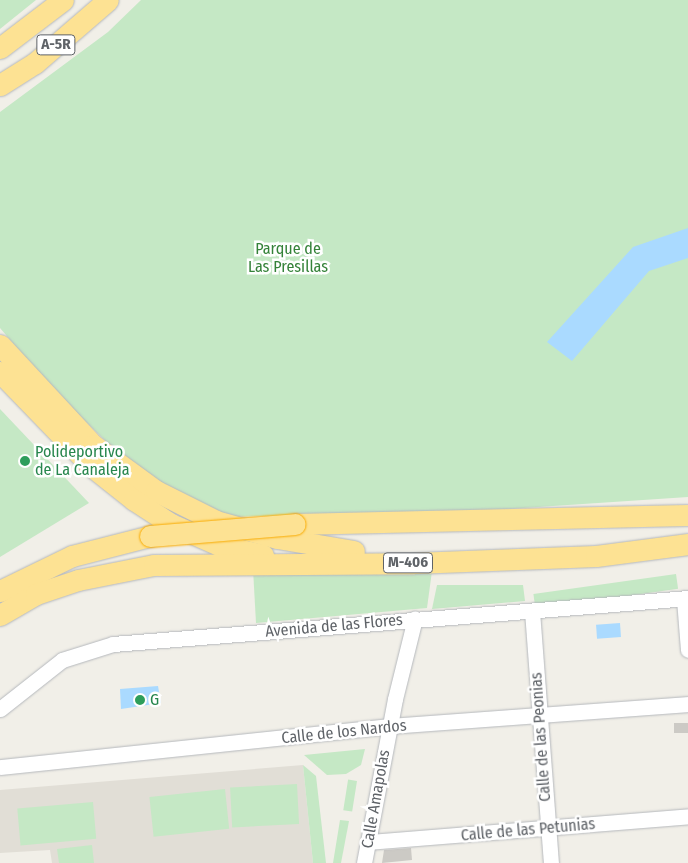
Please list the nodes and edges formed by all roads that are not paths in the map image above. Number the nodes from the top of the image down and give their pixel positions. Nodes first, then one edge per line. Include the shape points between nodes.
1 (63, 0) edge
2 (108, 0) edge
3 (0, 48) edge
4 (0, 85) edge
5 (0, 345) edge
6 (0, 372) edge
7 (688, 515) edge
8 (688, 544) edge
9 (521, 558) junction
10 (294, 562) junction
11 (0, 591) edge
12 (686, 599) edge
13 (532, 611) junction
14 (0, 615) edge
15 (415, 618) junction
16 (688, 650) edge
17 (688, 704) edge
18 (0, 709) edge
19 (539, 716) junction
20 (390, 726) junction
21 (0, 767) edge
22 (688, 816) edge
23 (548, 828) junction
24 (368, 842) junction
25 (364, 863) edge
26 (551, 863) edge

1 - 3 highway, A-5R
2 - 4 highway, A-5R via 35,62
5 - 9 highway via 94,444 126,472 216,521 339,550
6 - 10 highway via 90,465 171,524 219,545
7 - 11 highway, bridge via 295,524 150,536 72,556
8 - 9 highway, M-406 via 596,556
9 - 10 highway, M-406 via 414,563
10 - 14 highway, M-406 via 154,565 102,573 36,594
12 - 13 street, Avenida de las Flores
12 - 16 street
13 - 15 street, Avenida de las Flores
13 - 19 street, Calle de las Peonias
15 - 18 street, Avenida de las Flores via 338,628 113,644 62,660
15 - 20 street, Calle Amapolas
17 - 19 street, Calle de los Nardos
19 - 20 street, Calle de los Nardos
19 - 23 street, Calle de las Peonias
20 - 21 street, Calle de los Nardos
20 - 24 street, Calle Amapolas
22 - 23 street, Calle de las Petunias
23 - 24 street, Calle de las Petunias
23 - 26 street, Calle de las Peonias
24 - 25 street, Calle Amapolas

